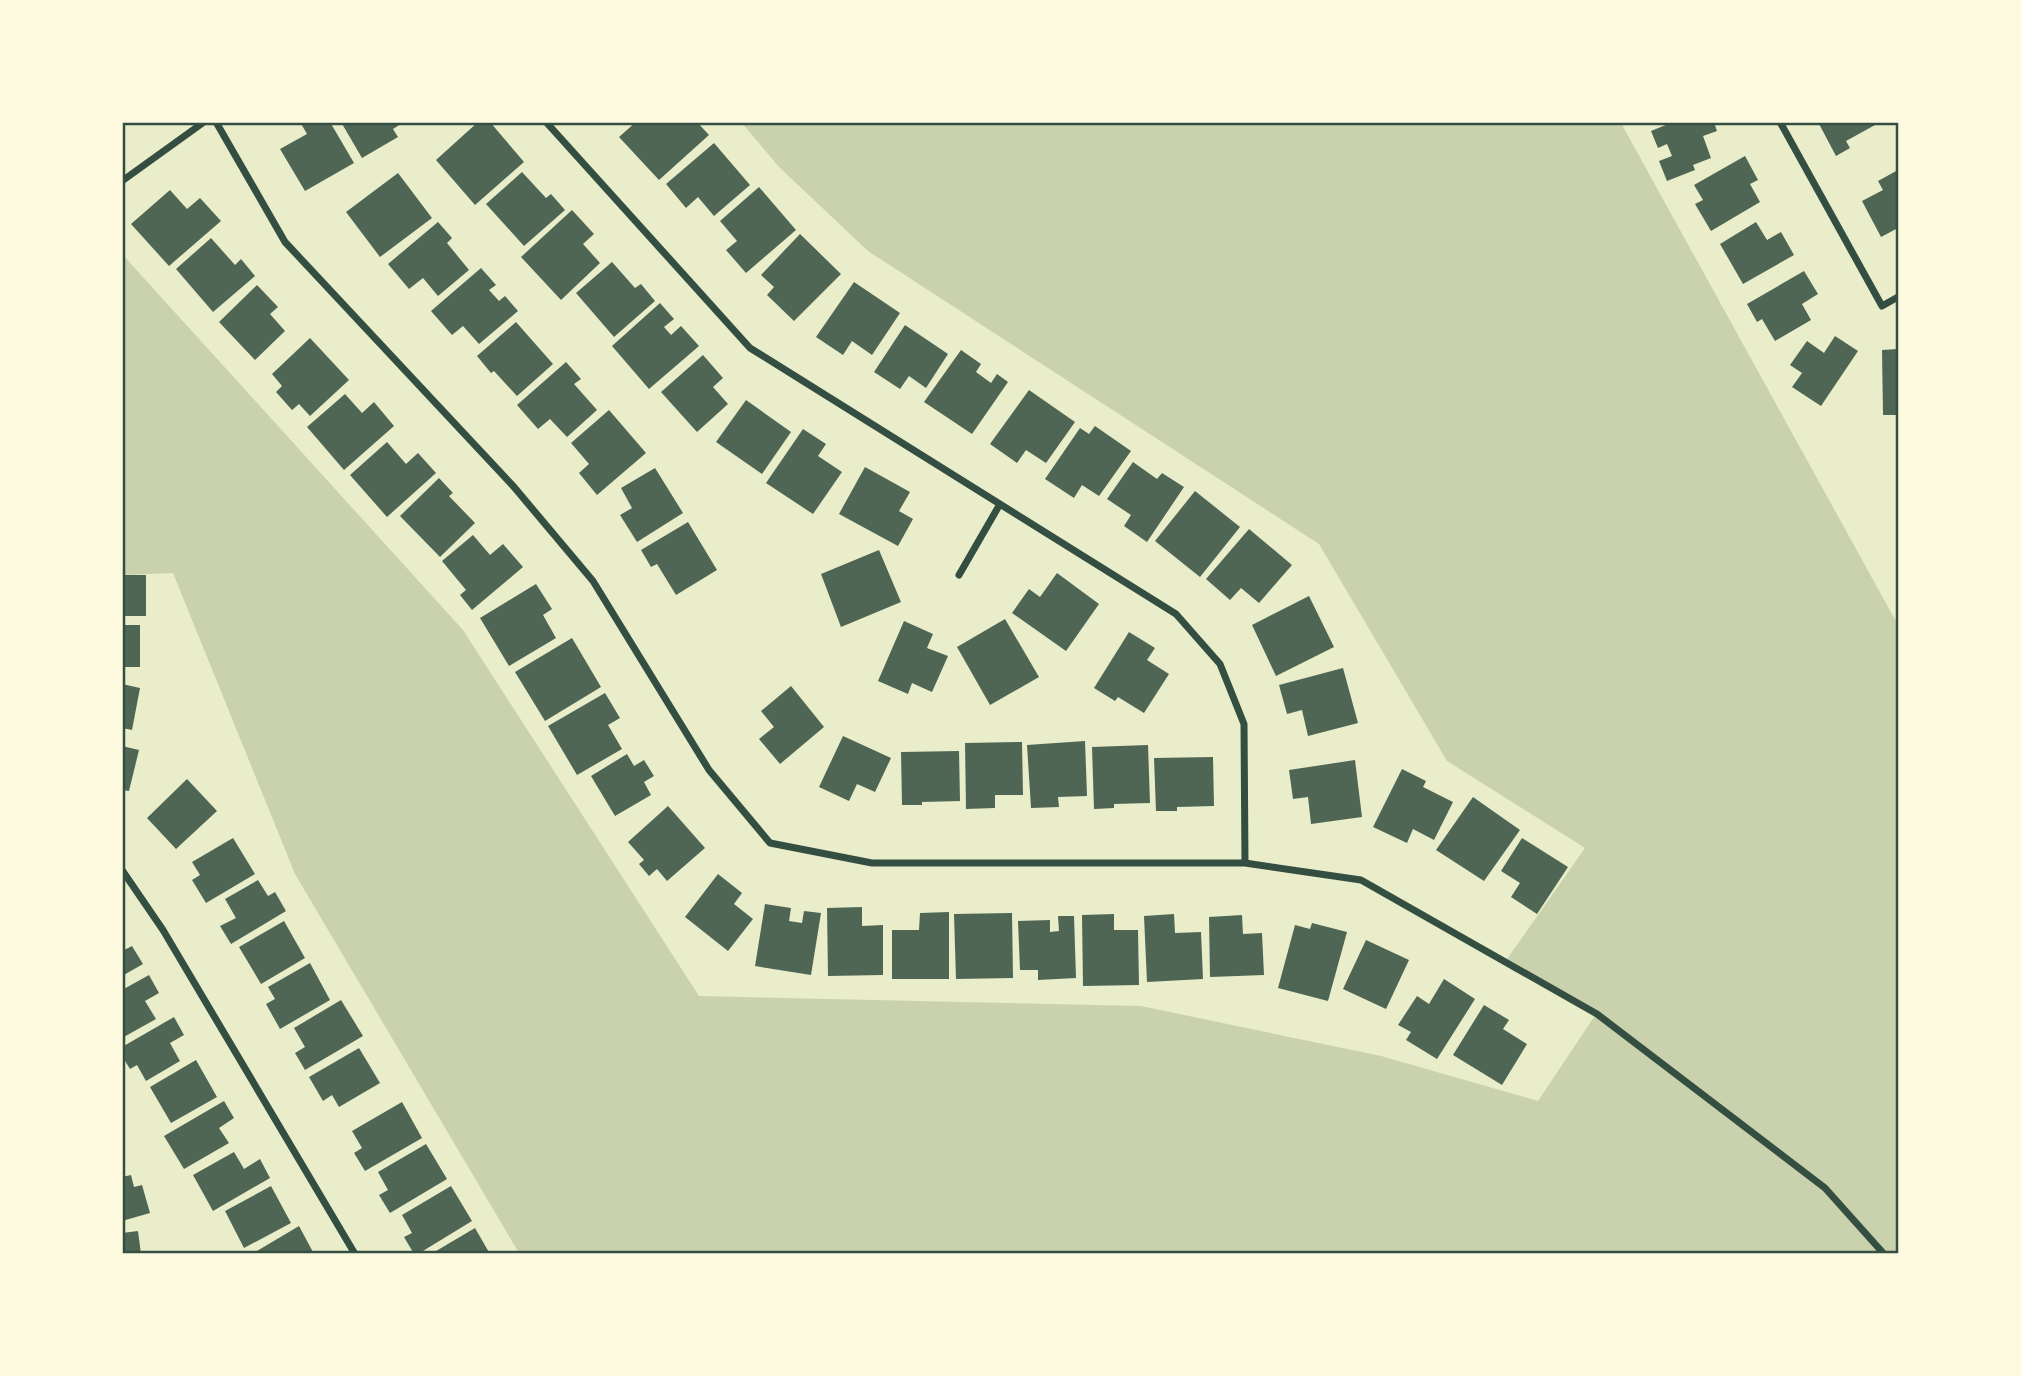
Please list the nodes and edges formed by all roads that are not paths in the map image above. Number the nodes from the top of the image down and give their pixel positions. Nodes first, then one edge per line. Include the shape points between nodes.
1 (204, 122) edge
2 (216, 122) edge
3 (546, 122) edge
4 (1780, 122) edge
5 (122, 181) edge
6 (1899, 297) edge
7 (1000, 504) junction
8 (959, 575) dead end
9 (1245, 863) junction
10 (122, 870) edge
11 (355, 1254) edge
12 (1884, 1254) edge

1 - 5 street
2 - 9 street via 285,242 514,487 593,581 709,769 770,843 872,863
3 - 7 street via 750,348
4 - 6 street via 1882,306
7 - 8 street
7 - 9 street via 1176,614 1220,664 1244,724
9 - 12 street via 1361,880 1597,1014 1825,1188
10 - 11 street via 163,930

